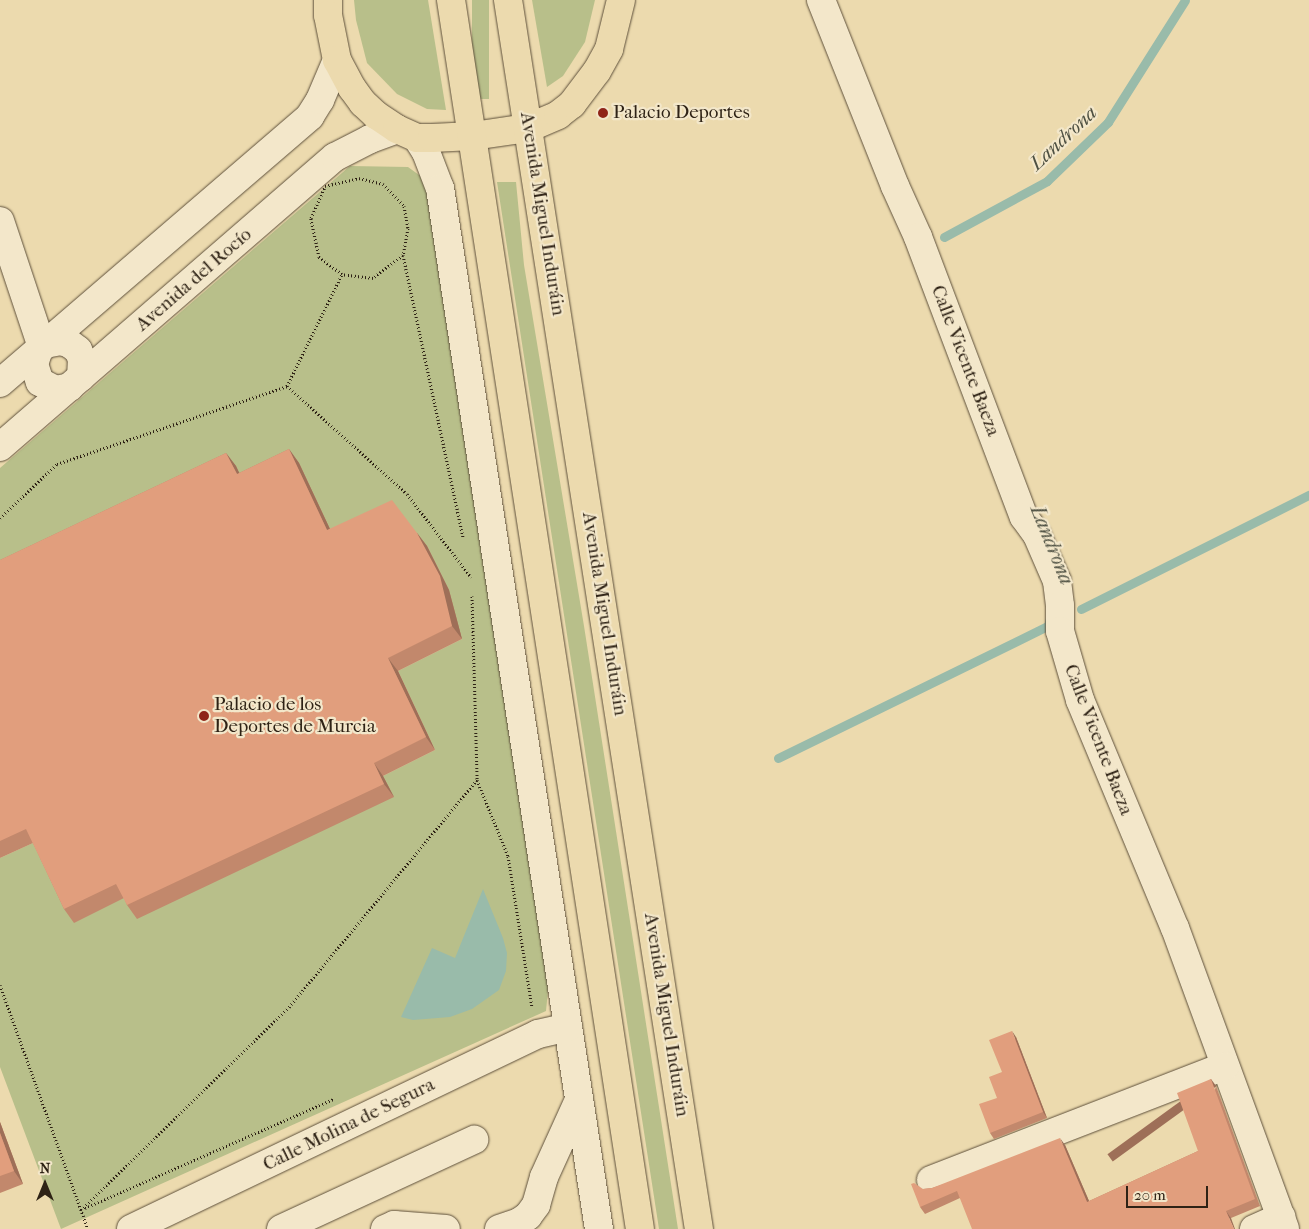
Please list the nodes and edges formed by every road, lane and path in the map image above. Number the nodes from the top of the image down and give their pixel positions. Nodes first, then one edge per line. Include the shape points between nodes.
1 (328, 0) edge
2 (451, 0) edge
3 (508, 0) edge
4 (621, 0) edge
5 (821, 0) edge
6 (337, 60) junction
7 (528, 128) junction
8 (407, 133) junction
9 (473, 136) junction
10 (0, 221) edge
11 (403, 255) junction
12 (342, 274) junction
13 (42, 347) junction
14 (76, 382) junction
15 (0, 383) edge
16 (286, 386) junction
17 (0, 447) edge
18 (0, 518) edge
19 (464, 540) dead end
20 (470, 568) dead end
21 (472, 588) dead end
22 (477, 780) junction
23 (0, 986) edge
24 (533, 1010) dead end
25 (568, 1027) junction
26 (1226, 1066) junction
27 (334, 1098) dead end
28 (580, 1100) junction
29 (474, 1140) dead end
30 (931, 1180) dead end
31 (82, 1210) junction
32 (1283, 1223) edge
33 (88, 1229) edge
34 (131, 1229) edge
35 (281, 1229) edge
36 (385, 1229) edge
37 (446, 1229) edge
38 (499, 1229) edge
39 (599, 1229) edge
40 (640, 1229) edge
41 (699, 1229) edge
42 (1254, 1229) edge

1 - 6 main road
2 - 9 main road
3 - 7 main road, Avenida Miguel Induráin
4 - 7 main road via 609,49 598,71 572,104 558,115
5 - 26 street, Calle Vicente Baeza via 918,236 1024,517 1037,535 1057,581 1060,631 1080,700 1175,928
6 - 8 main road via 362,103
6 - 13 street via 310,116
7 - 9 main road
7 - 41 main road, Avenida Miguel Induráin
8 - 9 main road
8 - 14 street, Avenida del Rocío via 370,139 335,157
8 - 25 street via 426,152 440,188
9 - 40 main road
10 - 13 street
11 - 12 path via 373,278
11 - 12 path via 408,228 404,206 383,184 359,178 325,186 311,218 319,257
11 - 19 path
12 - 16 path
13 - 14 street via 61,341 78,350 82,360
13 - 14 street via 34,364 40,382 56,390
13 - 15 street
14 - 17 street, Avenida del Rocío
16 - 18 path via 57,464
16 - 20 path via 407,494 472,578
21 - 22 path
22 - 24 path via 508,856
22 - 31 path via 289,1007
23 - 31 path
25 - 28 street
25 - 34 street, Calle Molina de Segura via 538,1034
26 - 30 street
26 - 32 street, Calle Vicente Baeza
27 - 31 path
28 - 38 street via 544,1177 536,1204 528,1216
28 - 39 street
29 - 35 street
31 - 33 path
32 - 42 street
36 - 37 street via 394,1224

